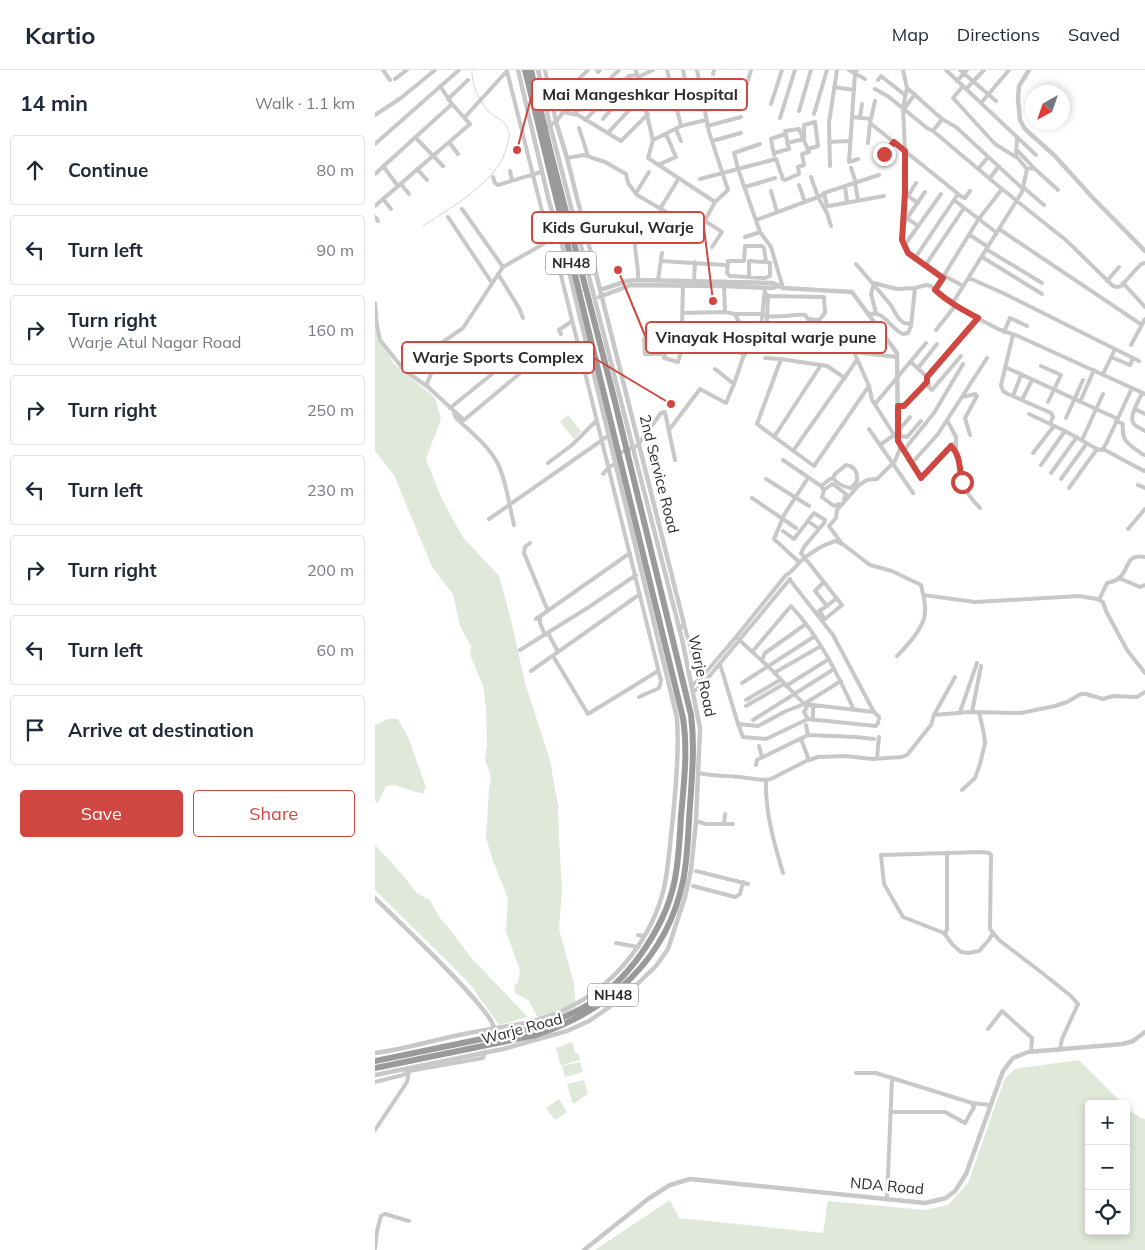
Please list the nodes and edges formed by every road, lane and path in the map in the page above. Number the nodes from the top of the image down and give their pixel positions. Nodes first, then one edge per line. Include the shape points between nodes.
1 (383, 70) edge
2 (407, 70) edge
3 (435, 70) edge
4 (459, 70) edge
5 (507, 70) edge
6 (518, 70) edge
7 (525, 70) edge
8 (531, 70) edge
9 (538, 70) edge
10 (545, 70) edge
11 (588, 70) edge
12 (619, 70) edge
13 (636, 70) edge
14 (653, 70) edge
15 (667, 70) edge
16 (683, 70) edge
17 (697, 70) edge
18 (751, 70) edge
19 (782, 70) edge
20 (795, 70) edge
21 (811, 70) edge
22 (827, 70) edge
23 (837, 70) edge
24 (849, 70) edge
25 (903, 70) edge
26 (946, 70) edge
27 (984, 70) edge
28 (1009, 70) edge
29 (1029, 70) edge
30 (964, 71) edge
31 (856, 72) edge
32 (638, 76) junction
33 (865, 79) dead end
34 (467, 80) dead end
35 (878, 80) dead end
36 (957, 80) junction
37 (973, 82) junction
38 (639, 83) junction
39 (699, 83) junction
40 (747, 84) dead end
41 (586, 85) dead end
42 (440, 86) junction
43 (661, 86) dead end
44 (739, 86) dead end
45 (834, 87) junction
46 (965, 87) junction
47 (907, 88) junction
48 (854, 90) junction
49 (875, 90) dead end
50 (642, 94) junction
51 (915, 94) junction
52 (905, 95) junction
53 (989, 95) junction
54 (449, 99) junction
55 (665, 100) dead end
56 (875, 100) dead end
57 (735, 101) dead end
58 (996, 101) dead end
59 (981, 103) junction
60 (452, 104) junction
61 (553, 104) junction
62 (690, 104) dead end
63 (771, 104) dead end
64 (862, 104) dead end
65 (645, 106) junction
66 (540, 108) junction
67 (704, 108) junction
68 (903, 108) junction
69 (799, 111) dead end
70 (563, 112) junction
71 (528, 114) junction
72 (574, 114) junction
73 (648, 114) junction
74 (814, 114) dead end
75 (375, 115) edge
76 (465, 117) junction
77 (741, 117) dead end
78 (852, 117) junction
79 (603, 118) dead end
80 (780, 118) dead end
81 (860, 118) junction
82 (943, 119) junction
83 (585, 120) junction
84 (706, 120) junction
85 (870, 121) junction
86 (552, 123) junction
87 (707, 126) junction
88 (679, 127) junction
89 (579, 128) dead end
90 (532, 129) junction
91 (933, 131) junction
92 (608, 133) junction
93 (741, 133) dead end
94 (666, 134) junction
95 (785, 134) junction
96 (415, 137) junction
97 (1017, 138) junction
98 (804, 139) junction
99 (653, 140) junction
100 (681, 141) dead end
101 (712, 141) junction
102 (850, 141) junction
103 (449, 142) junction
104 (829, 142) junction
105 (894, 142) junction
106 (555, 143) junction
107 (787, 143) junction
108 (868, 143) dead end
109 (375, 144) edge
110 (760, 144) dead end
111 (536, 146) junction
112 (808, 149) junction
113 (1017, 150) junction
114 (905, 151) junction
115 (774, 153) junction
116 (458, 154) dead end
117 (548, 154) junction
118 (884, 154) dead end
119 (1036, 155) dead end
120 (433, 156) junction
121 (588, 156) junction
122 (988, 157) junction
123 (1016, 157) junction
124 (567, 158) junction
125 (776, 159) junction
126 (858, 159) dead end
127 (658, 164) junction
128 (383, 166) junction
129 (443, 166) dead end
130 (829, 166) dead end
131 (999, 166) junction
132 (851, 168) dead end
133 (1034, 168) junction
134 (417, 169) junction
135 (738, 169) junction
136 (978, 169) junction
137 (1027, 169) junction
138 (509, 171) dead end
139 (541, 172) junction
140 (649, 172) dead end
141 (723, 173) junction
142 (375, 174) edge
143 (533, 174) junction
144 (879, 175) dead end
145 (811, 176) dead end
146 (493, 177) dead end
147 (679, 178) junction
148 (775, 178) dead end
149 (989, 178) junction
150 (700, 179) dead end
151 (427, 180) dead end
152 (512, 180) junction
153 (855, 183) junction
154 (916, 183) dead end
155 (399, 185) junction
156 (799, 185) dead end
157 (845, 186) junction
158 (745, 187) junction
159 (1024, 188) junction
160 (1001, 189) junction
161 (970, 190) dead end
162 (1058, 190) dead end
163 (771, 191) dead end
164 (925, 192) dead end
165 (635, 193) junction
166 (825, 193) junction
167 (409, 194) dead end
168 (941, 194) dead end
169 (958, 194) junction
170 (884, 196) dead end
171 (818, 197) junction
172 (383, 199) junction
173 (858, 200) junction
174 (954, 200) junction
175 (1017, 201) junction
176 (715, 202) junction
177 (805, 202) junction
178 (847, 202) junction
179 (918, 203) junction
180 (375, 206) edge
181 (1044, 206) dead end
182 (825, 207) junction
183 (964, 208) junction
184 (391, 209) dead end
185 (462, 209) dead end
186 (660, 209) junction
187 (777, 212) junction
188 (448, 217) dead end
189 (907, 218) junction
190 (756, 220) junction
191 (978, 220) junction
192 (705, 221) junction
193 (555, 222) junction
194 (903, 224) junction
195 (831, 226) dead end
196 (918, 226) junction
197 (546, 227) junction
198 (998, 231) junction
199 (760, 232) junction
200 (970, 235) junction
201 (745, 237) dead end
202 (635, 239) dead end
203 (904, 246) junction
204 (712, 247) dead end
205 (987, 248) junction
206 (1145, 251) edge
207 (662, 253) dead end
208 (982, 257) junction
209 (915, 258) junction
210 (661, 261) junction
211 (695, 262) junction
212 (766, 262) junction
213 (558, 263) dead end
214 (1145, 263) edge
215 (857, 264) dead end
216 (724, 265) dead end
217 (925, 266) junction
218 (503, 267) junction
219 (1119, 267) dead end
220 (498, 274) junction
221 (749, 277) junction
222 (944, 277) junction
223 (969, 278) junction
224 (638, 280) junction
225 (658, 280) junction
226 (694, 281) junction
227 (1107, 281) junction
228 (631, 282) junction
229 (492, 283) junction
230 (683, 283) junction
231 (1042, 283) dead end
232 (1123, 283) junction
233 (874, 284) junction
234 (724, 286) junction
235 (776, 286) junction
236 (963, 286) junction
237 (915, 288) junction
238 (601, 290) junction
239 (935, 290) junction
240 (594, 292) junction
241 (766, 292) junction
242 (1042, 294) dead end
243 (602, 296) junction
244 (595, 299) junction
245 (375, 303) edge
246 (954, 305) junction
247 (1145, 307) edge
248 (682, 312) junction
249 (725, 312) junction
250 (876, 313) junction
251 (735, 314) junction
252 (868, 314) junction
253 (764, 315) junction
254 (523, 318) dead end
255 (978, 318) junction
256 (1145, 319) edge
257 (819, 320) junction
258 (572, 321) junction
259 (911, 324) junction
260 (1142, 325) junction
261 (682, 326) junction
262 (1027, 326) dead end
263 (688, 328) junction
264 (936, 330) dead end
265 (1003, 332) junction
266 (561, 334) dead end
267 (1013, 335) junction
268 (750, 337) junction
269 (644, 339) dead end
270 (926, 343) dead end
271 (937, 344) dead end
272 (1131, 344) dead end
273 (528, 345) dead end
274 (661, 348) junction
275 (1115, 349) junction
276 (745, 355) junction
277 (589, 356) junction
278 (961, 356) dead end
279 (897, 357) junction
280 (1111, 357) junction
281 (765, 358) dead end
282 (987, 358) dead end
283 (1133, 358) junction
284 (537, 359) dead end
285 (781, 359) junction
286 (857, 360) junction
287 (582, 361) junction
288 (1139, 361) dead end
289 (911, 362) junction
290 (963, 364) dead end
291 (821, 365) junction
292 (1041, 366) dead end
293 (1005, 367) junction
294 (918, 368) junction
295 (715, 369) dead end
296 (1094, 370) junction
297 (1103, 374) junction
298 (1021, 375) junction
299 (927, 377) junction
300 (594, 378) junction
301 (845, 378) junction
302 (897, 378) junction
303 (1032, 380) junction
304 (1083, 380) dead end
305 (927, 382) junction
306 (587, 383) junction
307 (734, 384) junction
308 (869, 386) junction
309 (428, 387) junction
310 (1132, 388) junction
311 (1054, 390) junction
312 (1103, 394) dead end
313 (1144, 394) edge
314 (1013, 396) junction
315 (962, 397) junction
316 (1023, 400) junction
317 (1074, 400) junction
318 (1048, 402) dead end
319 (1080, 402) junction
320 (875, 404) junction
321 (898, 406) junction
322 (661, 407) dead end
323 (452, 410) junction
324 (1096, 410) junction
325 (1135, 410) junction
326 (665, 412) junction
327 (1029, 414) dead end
328 (1145, 414) edge
329 (910, 417) dead end
330 (1066, 418) dead end
331 (596, 420) junction
332 (947, 420) junction
333 (1117, 420) junction
334 (921, 421) dead end
335 (1052, 425) junction
336 (869, 429) dead end
337 (669, 430) junction
338 (1065, 431) junction
339 (1145, 431) edge
340 (970, 435) dead end
341 (608, 436) junction
342 (774, 437) junction
343 (1077, 437) junction
344 (601, 440) junction
345 (1082, 440) junction
346 (899, 441) junction
347 (1087, 443) junction
348 (639, 444) junction
349 (880, 445) junction
350 (1097, 448) junction
351 (633, 449) junction
352 (1103, 449) junction
353 (793, 451) junction
354 (956, 451) junction
355 (1033, 454) dead end
356 (1145, 455) edge
357 (613, 456) junction
358 (675, 460) dead end
359 (783, 460) dead end
360 (548, 463) dead end
361 (912, 463) junction
362 (615, 464) junction
363 (893, 464) junction
364 (1041, 465) dead end
365 (609, 467) junction
366 (1145, 470) edge
367 (1051, 473) dead end
368 (603, 474) dead end
369 (808, 478) junction
370 (833, 478) junction
371 (921, 478) joint
372 (766, 479) dead end
373 (1061, 479) dead end
374 (1138, 485) dead end
375 (823, 488) junction
376 (1069, 488) dead end
377 (1145, 488) edge
378 (913, 493) dead end
379 (795, 497) junction
380 (752, 498) dead end
381 (509, 505) junction
382 (809, 506) dead end
383 (980, 508) dead end
384 (1145, 509) edge
385 (489, 519) dead end
386 (782, 519) junction
387 (808, 521) junction
388 (514, 525) dead end
389 (819, 529) junction
390 (1128, 530) dead end
391 (631, 531) junction
392 (783, 531) dead end
393 (625, 534) junction
394 (790, 536) junction
395 (529, 543) dead end
396 (844, 545) junction
397 (630, 554) junction
398 (1145, 557) edge
399 (804, 559) junction
400 (799, 562) junction
401 (791, 572) junction
402 (636, 575) junction
403 (1119, 578) junction
404 (790, 580) junction
405 (824, 582) junction
406 (1145, 585) edge
407 (640, 594) junction
408 (923, 596) junction
409 (837, 598) junction
410 (1099, 600) junction
411 (827, 606) junction
412 (548, 611) junction
413 (684, 624) junction
414 (806, 624) junction
415 (679, 630) junction
416 (546, 634) junction
417 (815, 636) junction
418 (737, 639) junction
419 (821, 646) junction
420 (520, 650) dead end
421 (558, 652) junction
422 (752, 652) junction
423 (553, 656) junction
424 (897, 656) dead end
425 (829, 659) junction
426 (761, 660) junction
427 (721, 666) junction
428 (769, 667) junction
429 (834, 669) junction
430 (531, 671) dead end
431 (658, 671) junction
432 (1144, 671) edge
433 (775, 673) junction
434 (955, 677) dead end
435 (699, 679) junction
436 (780, 680) junction
437 (841, 681) junction
438 (741, 683) dead end
439 (692, 685) junction
440 (785, 685) junction
441 (693, 692) junction
442 (1145, 692) edge
443 (794, 696) junction
444 (639, 697) dead end
445 (746, 700) dead end
446 (808, 705) junction
447 (746, 706) dead end
448 (854, 710) junction
449 (874, 712) junction
450 (960, 712) junction
451 (972, 712) junction
452 (979, 712) junction
453 (934, 715) junction
454 (753, 720) dead end
455 (810, 720) junction
456 (738, 724) junction
457 (806, 725) dead end
458 (808, 736) junction
459 (879, 737) dead end
460 (801, 739) junction
461 (874, 739) dead end
462 (759, 746) dead end
463 (762, 758) junction
464 (877, 758) junction
465 (809, 760) junction
466 (756, 765) dead end
467 (689, 769) junction
468 (677, 772) junction
469 (699, 776) junction
470 (676, 778) junction
471 (766, 780) junction
472 (687, 785) junction
473 (962, 790) dead end
474 (725, 814) dead end
475 (699, 822) dead end
476 (724, 824) junction
477 (733, 824) dead end
478 (947, 853) junction
479 (696, 871) dead end
480 (783, 873) dead end
481 (693, 886) dead end
482 (375, 898) edge
483 (993, 933) junction
484 (638, 934) dead end
485 (945, 934) junction
486 (644, 936) junction
487 (616, 943) dead end
488 (638, 947) junction
489 (603, 991) junction
490 (494, 1028) junction
491 (987, 1029) dead end
492 (1145, 1032) edge
493 (1060, 1050) junction
494 (387, 1052) junction
495 (1031, 1052) junction
496 (377, 1053) edge
497 (375, 1061) edge
498 (393, 1061) junction
499 (375, 1068) edge
500 (409, 1069) junction
501 (390, 1072) junction
502 (856, 1073) dead end
503 (382, 1074) junction
504 (375, 1075) edge
505 (892, 1079) junction
506 (375, 1082) edge
507 (972, 1102) junction
508 (991, 1105) junction
509 (891, 1112) junction
510 (375, 1130) edge
511 (887, 1199) junction
512 (409, 1221) dead end
513 (375, 1249) edge
514 (584, 1250) edge

1 - 2 street via 393,79
3 - 75 street
4 - 42 street
5 - 76 street
5 - 143 street
6 - 71 street, Warje Road
7 - 66 highway, NH48
8 - 66 highway, NH48
9 - 66 street, Warje Road
10 - 61 street, 2nd Service Road
11 - 61 street
12 - 72 street
13 - 32 street
14 - 32 street
15 - 88 street
16 - 62 street
17 - 39 street
18 - 40 street
19 - 63 street
20 - 80 street
21 - 69 street
22 - 74 street
23 - 45 street
24 - 31 street
25 - 47 street
26 - 36 street
27 - 37 street
28 - 53 street
29 - 206 street via 1019,86 1018,98 1020,120 1025,129
30 - 36 street
30 - 37 street
31 - 33 street
31 - 48 street
32 - 38 street
32 - 83 street via 629,76
34 - 54 street
35 - 52 street via 881,76
36 - 46 street
37 - 46 street
37 - 53 street
38 - 50 street
38 - 79 street
39 - 44 street
39 - 67 street
41 - 70 street
42 - 54 street
42 - 109 street
43 - 50 street
45 - 48 street
45 - 104 street
46 - 59 street
46 - 123 street via 953,98 995,144
47 - 51 street
47 - 52 street
48 - 78 street
49 - 68 street
50 - 65 street
50 - 92 street
51 - 68 street
51 - 82 street
52 - 68 street
53 - 58 street
53 - 59 street
54 - 60 street
55 - 65 street
56 - 85 street
57 - 67 street
59 - 97 street
60 - 76 street
60 - 96 street
61 - 86 street, 2nd Service Road
64 - 81 street
65 - 73 street
66 - 71 street
66 - 86 street, Warje Road
66 - 117 highway, NH48
67 - 84 street
68 - 91 street
68 - 114 street
70 - 72 street
70 - 86 street
71 - 90 street, Warje Road
72 - 83 street
73 - 92 street via 621,141
73 - 99 street
76 - 103 street via 470,124
77 - 87 street
78 - 81 street
78 - 102 street
81 - 85 street
82 - 91 street
82 - 122 street
83 - 92 street
84 - 87 street
84 - 88 street
85 - 105 street
85 - 108 street
86 - 90 street
86 - 106 street, Warje Road
86 - 124 street, 2nd Service Road
87 - 101 street
88 - 94 street
88 - 100 street
89 - 121 street
90 - 111 street, Warje Road
91 - 136 street
93 - 101 street
94 - 99 street
94 - 127 street via 676,157
95 - 98 street via 785,131 799,128
95 - 107 street
95 - 115 street via 771,139
96 - 120 street
96 - 128 street
97 - 113 street
97 - 119 street
98 - 107 street
98 - 112 street
98 - 112 street via 804,125 815,122 818,146
99 - 127 street via 648,158
101 - 141 street
102 - 104 street
102 - 126 street via 849,162
103 - 116 street
103 - 120 street
104 - 130 street
105 - 114 street
105 - 118 street
106 - 111 street
106 - 240 street, Warje Road
107 - 115 street via 789,149
110 - 135 street via 735,153
111 - 139 street, Warje Road
112 - 125 street via 809,152 802,154 804,165 798,167 799,174 785,180
113 - 123 street
113 - 133 street
114 - 169 street
114 - 194 street
115 - 125 street
117 - 467 highway, NH48 via 683,718
117 - 467 highway, NH48 via 691,715 694,737
120 - 129 street
120 - 134 street
121 - 124 street
121 - 165 street via 626,174
122 - 131 street
122 - 136 street
123 - 137 street
124 - 238 street, 2nd Service Road
125 - 135 street
127 - 147 street
128 - 142 street
128 - 155 street
131 - 149 street
131 - 159 street
132 - 153 street
133 - 137 street
133 - 162 street
134 - 151 street
134 - 155 street
135 - 141 street
135 - 158 street
136 - 149 street
137 - 159 street
138 - 152 street
139 - 143 street
139 - 193 street, Warje Road
140 - 165 street
141 - 150 street
141 - 176 street via 728,190
143 - 152 street
143 - 197 street
144 - 153 street
145 - 171 street
146 - 152 street via 498,185
147 - 176 street
147 - 186 street
148 - 158 street
149 - 160 street
153 - 157 street
153 - 173 street
154 - 179 street via 908,196
155 - 167 street
155 - 172 street
156 - 177 street
157 - 166 street
157 - 178 street
158 - 190 street
159 - 175 street
159 - 181 street
160 - 175 street
160 - 191 street
161 - 169 street via 965,198
163 - 187 street
164 - 179 street
165 - 186 street
166 - 171 street
166 - 182 street
168 - 196 street
169 - 174 street
170 - 173 street
171 - 177 street
171 - 182 street
172 - 180 street
172 - 184 street
173 - 178 street
174 - 183 street
174 - 209 street
175 - 198 street
175 - 227 street via 1067,241
176 - 192 street
177 - 187 street
178 - 182 street
179 - 189 street
182 - 195 street
183 - 191 street
183 - 217 street
185 - 218 street
186 - 192 street via 699,232
187 - 190 street
188 - 229 street
189 - 194 street
189 - 196 street
190 - 199 street
191 - 198 street
191 - 200 street
192 - 204 street via 722,232
193 - 197 street
193 - 277 street, Warje Road
194 - 203 street
196 - 203 street
197 - 218 street via 545,243
198 - 205 street
198 - 260 street
199 - 201 street
199 - 235 street via 771,247
200 - 205 street
200 - 222 street
202 - 224 street
203 - 209 street
205 - 208 street
205 - 231 street
207 - 210 street
208 - 223 street
208 - 242 street
209 - 217 street
210 - 211 street
210 - 225 street
211 - 216 street
211 - 226 street
212 - 221 street via 749,261
212 - 221 street via 771,265 769,277
212 - 221 street via 762,246 745,246 744,261 728,261 728,275
213 - 258 street
214 - 232 street
215 - 233 street
217 - 222 street
218 - 220 street
219 - 227 street
220 - 229 street
220 - 254 street
222 - 236 street
222 - 239 street
223 - 236 street
223 - 275 street
224 - 225 street
224 - 228 street
225 - 230 street
226 - 230 street
226 - 235 street
227 - 232 street via 1115,287
228 - 230 street
228 - 238 street
228 - 243 street
229 - 309 street via 463,328 426,355 431,374
230 - 234 street
230 - 248 street
232 - 247 street
233 - 237 street via 897,289
233 - 250 street via 871,294
233 - 259 street via 899,319
234 - 241 street
234 - 249 street
235 - 241 street
235 - 252 street via 852,292
236 - 246 street
237 - 239 street via 925,285
237 - 259 street
238 - 240 street
238 - 243 street, 2nd Service Road
239 - 246 street
240 - 244 street, Warje Road
241 - 253 street
241 - 257 street via 824,297 825,313
243 - 244 street
243 - 348 street, 2nd Service Road
244 - 351 street, Warje Road
245 - 309 street via 380,340 404,370
246 - 255 street
246 - 264 street
248 - 249 street
248 - 261 street
249 - 251 street
250 - 252 street
250 - 259 street via 903,334 908,333
251 - 253 street
251 - 268 street via 745,334
252 - 279 street
253 - 257 street via 780,318 790,314 805,315 808,320
253 - 257 street via 765,339 771,343 821,346 825,329
253 - 268 street via 760,338
255 - 265 street
255 - 299 street
256 - 260 street
258 - 266 street via 559,330
258 - 287 street
260 - 272 street
261 - 263 street
261 - 274 street via 662,330
262 - 265 street via 1009,318
263 - 274 street via 678,362 664,358 667,349
263 - 276 street via 715,338
265 - 267 street
267 - 293 street
267 - 296 street
268 - 276 street
269 - 274 street via 645,354 661,354
270 - 289 street
271 - 294 street
273 - 323 street
275 - 280 street
275 - 283 street
276 - 307 street
277 - 287 street
277 - 300 street, Warje Road
278 - 305 street via 932,390
279 - 286 street via 854,352
279 - 302 street
280 - 283 street via 1130,365
280 - 297 street
281 - 285 street
282 - 315 street
283 - 288 street
284 - 323 street via 464,420
285 - 291 street
285 - 342 street via 757,424
286 - 301 street
286 - 308 street
287 - 306 street
289 - 294 street
289 - 302 street
290 - 346 street via 934,413
291 - 301 street
291 - 342 street
292 - 311 street via 1061,375
293 - 298 street
293 - 314 street via 1001,387
294 - 299 street
295 - 307 street
296 - 297 street
296 - 319 street
297 - 310 street
298 - 303 street
298 - 314 street
299 - 305 street
300 - 306 street
300 - 341 street, Warje Road
301 - 353 street
302 - 320 street
302 - 321 street
303 - 311 street
303 - 316 street
304 - 317 street
305 - 321 street via 904,406
306 - 331 street
307 - 337 street via 725,404 700,389
308 - 320 street
308 - 353 street via 814,466
309 - 323 street
310 - 313 street
310 - 333 street
311 - 317 street
311 - 318 street
312 - 324 street
313 - 325 street
314 - 316 street
315 - 332 street
315 - 340 street via 977,396 965,418
316 - 335 street via 1051,413
317 - 319 street
317 - 330 street
319 - 324 street
320 - 346 street
321 - 346 street
322 - 326 street
323 - 381 street via 498,463
324 - 333 street
324 - 345 street
325 - 328 street
325 - 339 street via 1134,424
326 - 337 street
326 - 348 street
327 - 335 street
329 - 346 street via 899,430
331 - 344 street
331 - 360 street
332 - 354 street via 956,437
332 - 361 street
333 - 352 street
333 - 356 street via 1123,424 1125,441
334 - 346 street
335 - 338 street
335 - 355 street
336 - 349 street
337 - 358 street
338 - 343 street
338 - 364 street
341 - 344 street
341 - 357 street, Warje Road
342 - 353 street
343 - 345 street
343 - 367 street
344 - 365 street
344 - 381 street
345 - 347 street
346 - 349 street
346 - 361 street
346 - 363 street
347 - 350 street
347 - 373 street
348 - 351 street
348 - 413 street, 2nd Service Road
349 - 363 street
350 - 352 street
350 - 376 street
351 - 357 street
351 - 415 street, Warje Road
352 - 366 street
354 - 371 street via 952,444
354 - 383 street via 962,482
357 - 362 street, Warje Road
359 - 369 street
361 - 371 street
362 - 365 street
362 - 391 street, Warje Road
363 - 378 street
363 - 396 street via 877,479 860,484 837,512 829,526
365 - 368 street
365 - 393 street
369 - 375 street
369 - 379 street
370 - 370 street via 844,487 851,488 858,477 856,470 846,465
370 - 375 street
372 - 379 street
374 - 377 street
375 - 375 street via 832,484 846,497 835,506 822,497
379 - 382 street
379 - 386 street
380 - 386 street
381 - 385 street
381 - 388 street
384 - 390 street
386 - 394 street via 795,529
386 - 400 street via 774,539
387 - 389 street
387 - 389 street via 816,513 825,521
387 - 394 street via 795,539
389 - 399 street via 802,550
391 - 393 street
391 - 468 street, Warje Road via 677,718
392 - 394 street
393 - 397 street
395 - 412 street via 524,550
396 - 399 street via 835,541
396 - 408 street via 870,565 893,571 921,585
397 - 402 street
397 - 412 street
398 - 403 street via 1131,558
399 - 400 street
399 - 405 street
400 - 401 street
401 - 404 street
401 - 418 street via 785,575
402 - 407 street
402 - 416 street
403 - 406 street via 1140,587
403 - 410 street via 1107,583
404 - 418 street
404 - 449 street via 833,636
405 - 409 street
405 - 411 street via 815,590
407 - 421 street
407 - 431 street
408 - 410 street via 975,602 1079,596
408 - 424 street via 925,617 915,636
409 - 411 street
409 - 411 street via 841,604 825,619 819,611
410 - 432 street via 1103,602 1127,650
412 - 416 street via 538,617
413 - 415 street
413 - 435 street, 2nd Service Road
414 - 417 street
414 - 422 street via 791,606
414 - 426 street
415 - 439 street, Warje Road
416 - 420 street
416 - 421 street
417 - 419 street
417 - 428 street
418 - 422 street
418 - 427 street
418 - 435 street
419 - 425 street
419 - 433 street
421 - 423 street
422 - 426 street
423 - 430 street
423 - 431 street via 588,714
425 - 429 street
425 - 440 street
426 - 428 street
427 - 441 street
427 - 456 street
428 - 433 street
428 - 438 street
429 - 437 street
429 - 443 street
431 - 444 street via 659,688
433 - 436 street
434 - 453 street
435 - 439 street
436 - 440 street
436 - 445 street
437 - 446 street
437 - 448 street
439 - 441 street, Warje Road
440 - 443 street
440 - 447 street
441 - 469 street, Warje Road via 700,728
442 - 452 street via 1137,698 1113,696 1103,699 1081,694 1055,706 1021,713
443 - 446 street
443 - 454 street
446 - 448 street
446 - 455 street
446 - 455 street via 804,712
446 - 456 street via 786,711 758,726
448 - 449 street
449 - 455 street via 879,717 876,726
450 - 451 street
450 - 451 street via 979,665
450 - 453 street
451 - 452 street
452 - 473 street via 985,742 975,778
453 - 464 street via 931,725 907,755
455 - 456 street via 766,739 743,737
457 - 458 street
458 - 460 street
458 - 461 street
459 - 464 street
460 - 463 street
460 - 465 street
462 - 463 street
463 - 466 street
464 - 465 street via 846,756
465 - 471 street
467 - 472 highway, NH48
468 - 469 street
468 - 470 street, Warje Road
469 - 470 street
469 - 471 street
469 - 500 street, Warje Road via 688,884 668,949 656,966 627,994 589,1021 567,1031
470 - 486 street, Warje Road via 665,884
471 - 480 street via 770,827
472 - 489 highway, NH48 via 672,893 645,949
472 - 498 highway, NH48 via 688,832 683,882 666,929 633,977 602,1004 555,1029 509,1041
474 - 476 street
475 - 476 street
476 - 477 street
478 - 483 street via 982,852 991,855 990,929
478 - 485 street
478 - 485 street via 881,855 884,884 900,913
479 - 481 street via 746,883 735,897
482 - 490 street via 461,984 489,1017
483 - 485 street via 979,951 968,953 961,952
483 - 493 street via 1077,1002
484 - 486 street
486 - 488 street, Warje Road
487 - 488 street
488 - 489 street, Warje Road
489 - 490 street, Warje Road via 541,1019
489 - 498 highway, NH48 via 576,1011 540,1027
490 - 494 street, Warje Road
491 - 495 street via 1001,1011 1032,1038
492 - 493 street, NDA Road via 1123,1044
493 - 495 street, NDA Road
494 - 496 street, Warje Road
494 - 501 street
495 - 508 street, NDA Road via 1013,1058 1003,1071
496 - 503 street
497 - 498 highway, NH48
498 - 499 highway, NH48
500 - 501 street, Warje Road
500 - 506 street via 403,1075
500 - 510 street via 407,1082
501 - 503 street, Warje Road
502 - 505 street via 876,1073
503 - 504 street, Warje Road
505 - 507 street
505 - 509 street
507 - 508 street
507 - 509 street via 974,1107 965,1123 945,1112
508 - 511 street, NDA Road via 966,1174 955,1191 946,1198 925,1203
509 - 511 street
511 - 514 street, NDA Road via 690,1179 670,1185 648,1198
512 - 513 street via 385,1214 381,1216

